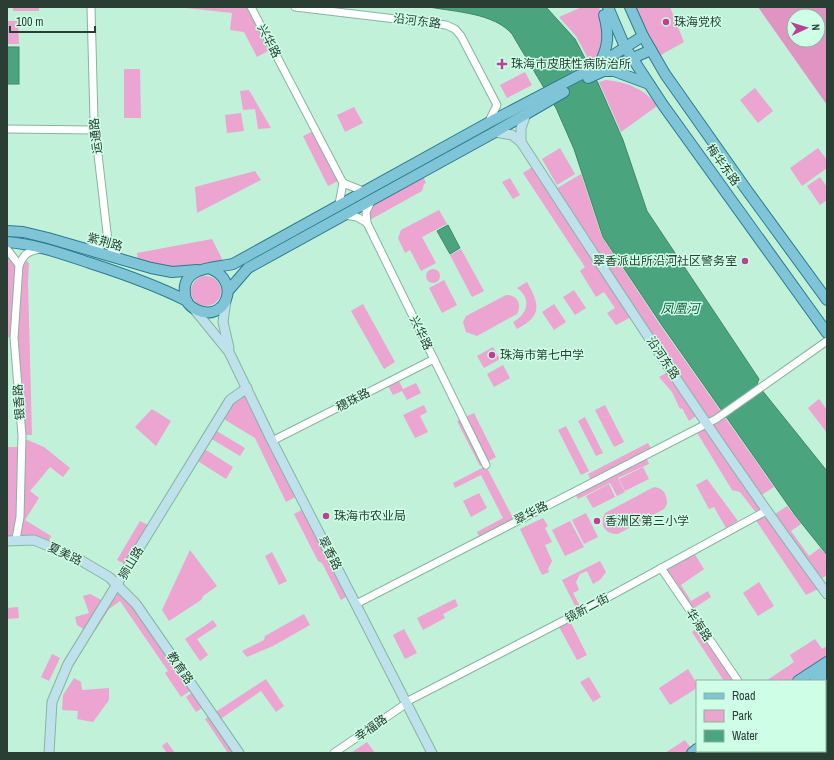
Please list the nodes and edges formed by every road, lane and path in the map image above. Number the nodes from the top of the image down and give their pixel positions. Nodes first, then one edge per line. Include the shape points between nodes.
1 (91, 7) edge
2 (251, 7) edge
3 (295, 7) edge
4 (602, 7) edge
5 (608, 7) edge
6 (630, 7) edge
7 (643, 36) junction
8 (625, 47) junction
9 (651, 50) junction
10 (632, 59) junction
11 (598, 70) junction
12 (649, 84) junction
13 (547, 97) junction
14 (497, 104) junction
15 (505, 114) junction
16 (526, 114) junction
17 (488, 123) junction
18 (510, 124) junction
19 (7, 129) edge
20 (95, 130) junction
21 (495, 132) junction
22 (521, 142) junction
23 (344, 183) junction
24 (363, 191) junction
25 (372, 199) junction
26 (339, 204) junction
27 (344, 215) junction
28 (367, 223) junction
29 (7, 231) edge
30 (108, 241) junction
31 (7, 242) edge
32 (7, 249) edge
33 (44, 249) junction
34 (84, 249) junction
35 (123, 260) junction
36 (19, 265) junction
37 (211, 269) junction
38 (197, 270) junction
39 (227, 296) junction
40 (827, 300) edge
41 (190, 305) junction
42 (827, 333) edge
43 (827, 341) edge
44 (229, 352) junction
45 (434, 359) junction
46 (247, 388) junction
47 (706, 423) junction
48 (272, 441) junction
49 (486, 465) dead end
50 (766, 511) junction
51 (12, 540) edge
52 (661, 568) junction
53 (117, 585) junction
54 (827, 594) edge
55 (356, 604) junction
56 (827, 662) edge
57 (827, 673) edge
58 (737, 680) edge
59 (800, 680) edge
60 (816, 680) edge
61 (406, 702) junction
62 (49, 753) edge
63 (239, 753) edge
64 (334, 753) edge
65 (432, 753) edge

1 - 20 street, 运通路
2 - 23 street, 兴华路
3 - 14 street, 沿河东路 via 446,25 461,36
4 - 11 main road via 609,35
5 - 8 main road, 梅华东路
6 - 7 main road, 梅华东路
7 - 8 main road
7 - 9 main road, 梅华东路
8 - 10 main road, 梅华东路
8 - 11 main road
9 - 10 main road
9 - 40 main road, 梅华东路 via 665,74
10 - 11 main road
10 - 12 main road, 梅华东路
11 - 12 main road via 614,71
11 - 13 main road
12 - 42 main road, 梅华东路
13 - 15 main road
13 - 16 main road
14 - 15 street, 沿河东路
14 - 17 street
15 - 17 main road
15 - 18 street, 沿河东路
16 - 18 main road
16 - 22 street via 521,128
17 - 24 main road
18 - 21 main road
18 - 22 street, 沿河东路
19 - 20 street
20 - 30 street, 运通路
21 - 22 street via 512,135
21 - 25 main road
22 - 47 street, 沿河东路
23 - 24 street
23 - 26 street
24 - 26 main road
25 - 27 main road
25 - 28 street via 366,212
26 - 37 main road via 233,264
27 - 28 street
27 - 39 main road via 248,268
28 - 45 street, 兴华路
29 - 34 main road, 紫荆路 via 23,232
30 - 34 street via 101,246
30 - 35 street, 运通路 via 112,251
31 - 33 main road, 紫荆路
32 - 36 street
33 - 36 street via 30,251
33 - 41 main road, 紫荆路 via 163,288
34 - 35 main road, 紫荆路
35 - 38 main road, 紫荆路 via 172,272
36 - 51 street, 银香路 via 14,338 22,436 20,517
37 - 38 main road
37 - 39 main road via 224,278
38 - 41 main road via 187,280 185,294
39 - 41 main road via 216,311 201,312
39 - 44 street via 223,322
41 - 44 street
43 - 47 street, 翠华路 via 768,384
44 - 46 street, 翠香路
45 - 48 street, 穗珠路
45 - 49 street, 兴华路
46 - 48 street, 翠香路
46 - 53 street, 狮山路 via 230,400
47 - 50 street, 沿河东路
47 - 55 street, 翠华路
48 - 55 street, 翠香路
50 - 52 street, 镜新二街
50 - 54 street, 沿河东路
51 - 53 street, 夏美路 via 34,540 75,557 109,577
52 - 58 street, 华海路
52 - 61 street, 镜新二街
53 - 62 street, 狮山路 via 68,664 52,702
53 - 63 street, 教育路 via 136,604
55 - 61 street, 翠香路
56 - 59 main road
57 - 60 main road
61 - 64 street, 幸福路
61 - 65 street, 翠香路

